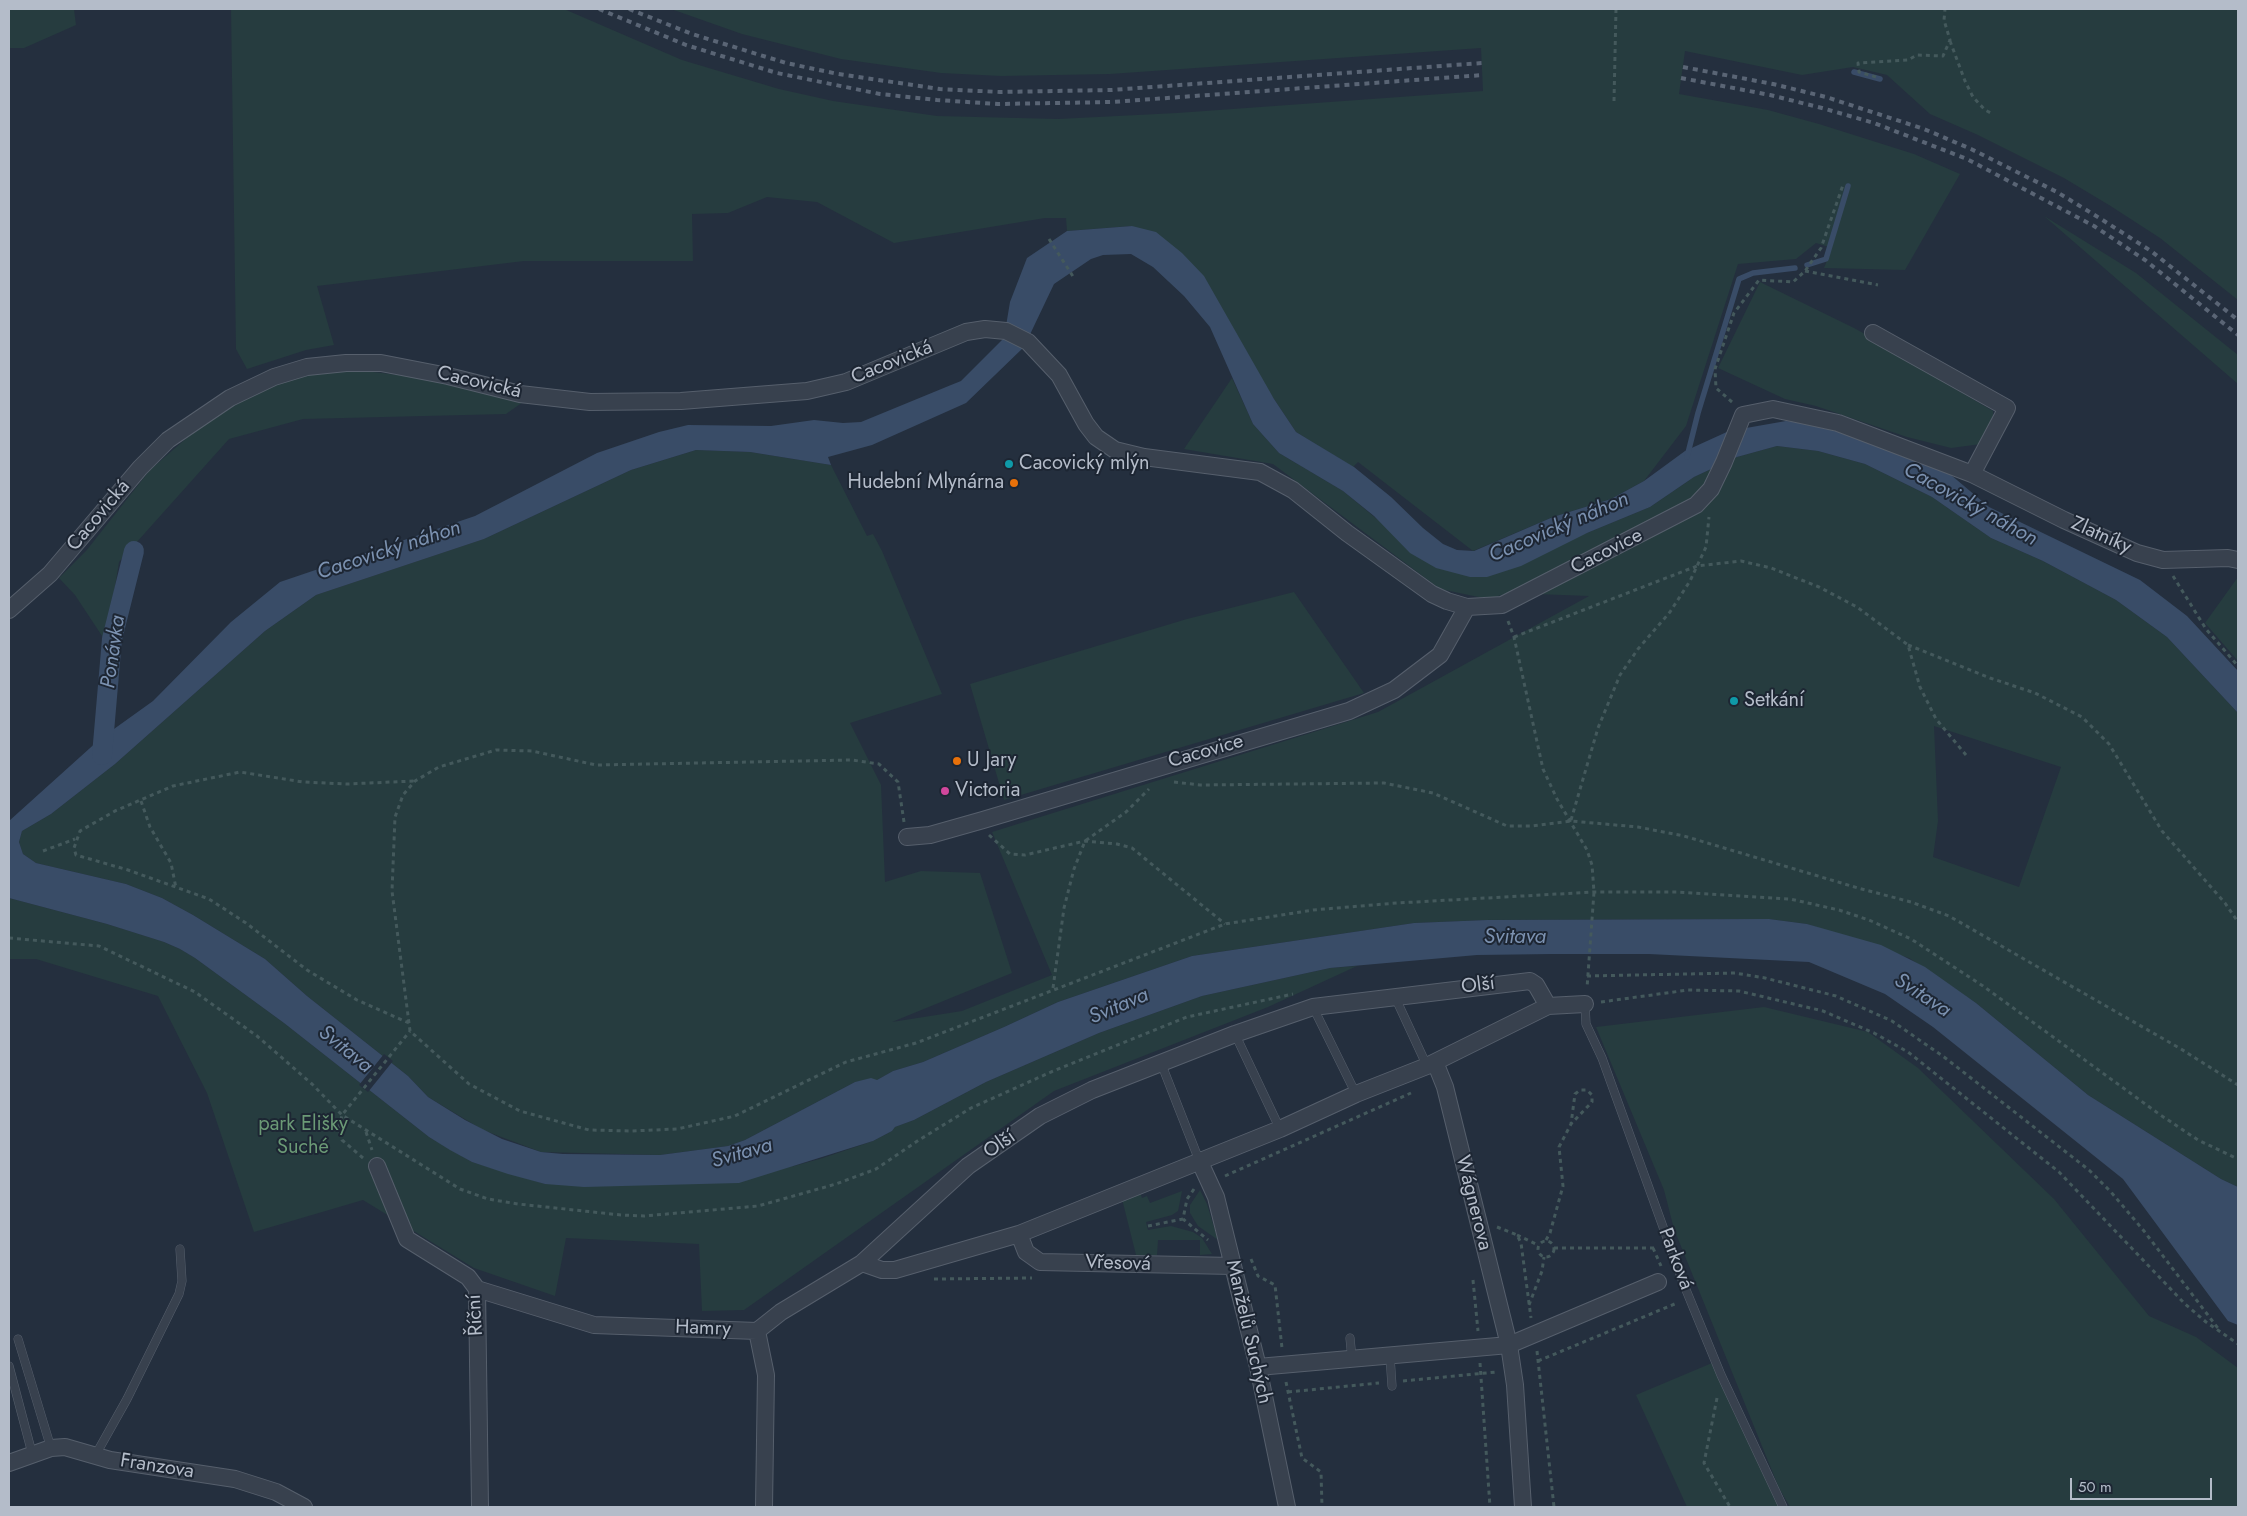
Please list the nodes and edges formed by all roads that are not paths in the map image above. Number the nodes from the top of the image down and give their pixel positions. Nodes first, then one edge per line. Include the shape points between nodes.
1 (1873, 333) dead end
2 (1028, 342) joint
3 (1724, 462) joint
4 (1972, 474) junction
5 (2238, 560) edge
6 (1468, 607) junction
7 (9, 610) edge
8 (907, 837) road end
9 (1395, 997) junction
10 (1585, 1004) joint
11 (1548, 1006) junction
12 (1313, 1007) junction
13 (1236, 1034) junction
14 (1161, 1063) junction
15 (1431, 1064) junction
16 (1356, 1094) junction
17 (1280, 1129) junction
18 (1199, 1160) junction
19 (377, 1166) road end
20 (1019, 1234) junction
21 (180, 1249) dead end
22 (862, 1263) junction
23 (1227, 1267) junction
24 (1658, 1282) dead end
25 (477, 1288) junction
26 (757, 1331) junction
27 (1350, 1338) dead end
28 (18, 1339) dead end
29 (1509, 1345) junction
30 (1390, 1356) junction
31 (1352, 1359) junction
32 (9, 1366) edge
33 (1258, 1368) junction
34 (1392, 1386) dead end
35 (50, 1448) junction
36 (32, 1453) junction
37 (95, 1457) junction
38 (9, 1463) edge
39 (304, 1507) edge
40 (480, 1507) edge
41 (764, 1507) edge
42 (1287, 1507) edge
43 (1523, 1507) edge
44 (1783, 1507) edge

1 - 4 street via 2006,408
2 - 6 street, Cacovice via 1059,375 1096,437 1115,450 1144,457 1260,472 1293,490 1347,534 1432,594
2 - 7 street, Cacovická via 1006,331 985,328 966,332 846,382 807,391 682,401 590,402 520,394 382,363 306,367 274,377 230,398 168,440 140,468 50,574
3 - 4 street, Zlatníky via 1743,414 1773,409 1838,423
3 - 6 street, Cacovice via 1711,489 1696,505 1502,605
4 - 5 street, Zlatníky via 2137,553 2163,560
6 - 8 street, Cacovice via 1440,655 1394,690 1349,711 1157,774 930,835
9 - 11 street, Olší via 1530,981 1536,985
9 - 12 street, Olší
9 - 15 lane
10 - 11 street
10 - 44 lane, Parková via 1586,1024 1602,1058 1671,1249 1721,1375
11 - 15 street
12 - 13 street, Olší
12 - 16 lane
13 - 14 street, Olší
13 - 17 lane
14 - 18 lane
14 - 22 street, Olší via 1092,1090 1040,1116 968,1166
15 - 16 street
15 - 29 street, Wágnerova via 1445,1087
16 - 17 street
17 - 18 street
18 - 20 street
18 - 23 street, Manželů Suchých via 1216,1197
19 - 25 street, Říční via 407,1239 468,1277
20 - 22 street via 903,1269 882,1270
20 - 23 street, Vřesová via 1026,1252 1040,1262
21 - 37 lane via 182,1281 179,1294
22 - 26 street, Olší via 781,1312
23 - 33 street, Manželů Suchých
24 - 29 street
25 - 26 street, Hamry via 594,1324
25 - 40 street, Říční
26 - 41 street, Hamry via 766,1374
27 - 31 lane
28 - 35 lane
29 - 30 street via 1478,1340
29 - 43 street, Wágnerova via 1515,1385
30 - 31 street
30 - 34 lane
31 - 33 street
32 - 36 lane
33 - 42 street, Manželů Suchých
35 - 36 street, Franzova
35 - 37 street, Franzova via 65,1447
36 - 38 street, Franzova
37 - 39 street, Franzova via 235,1479 276,1492

